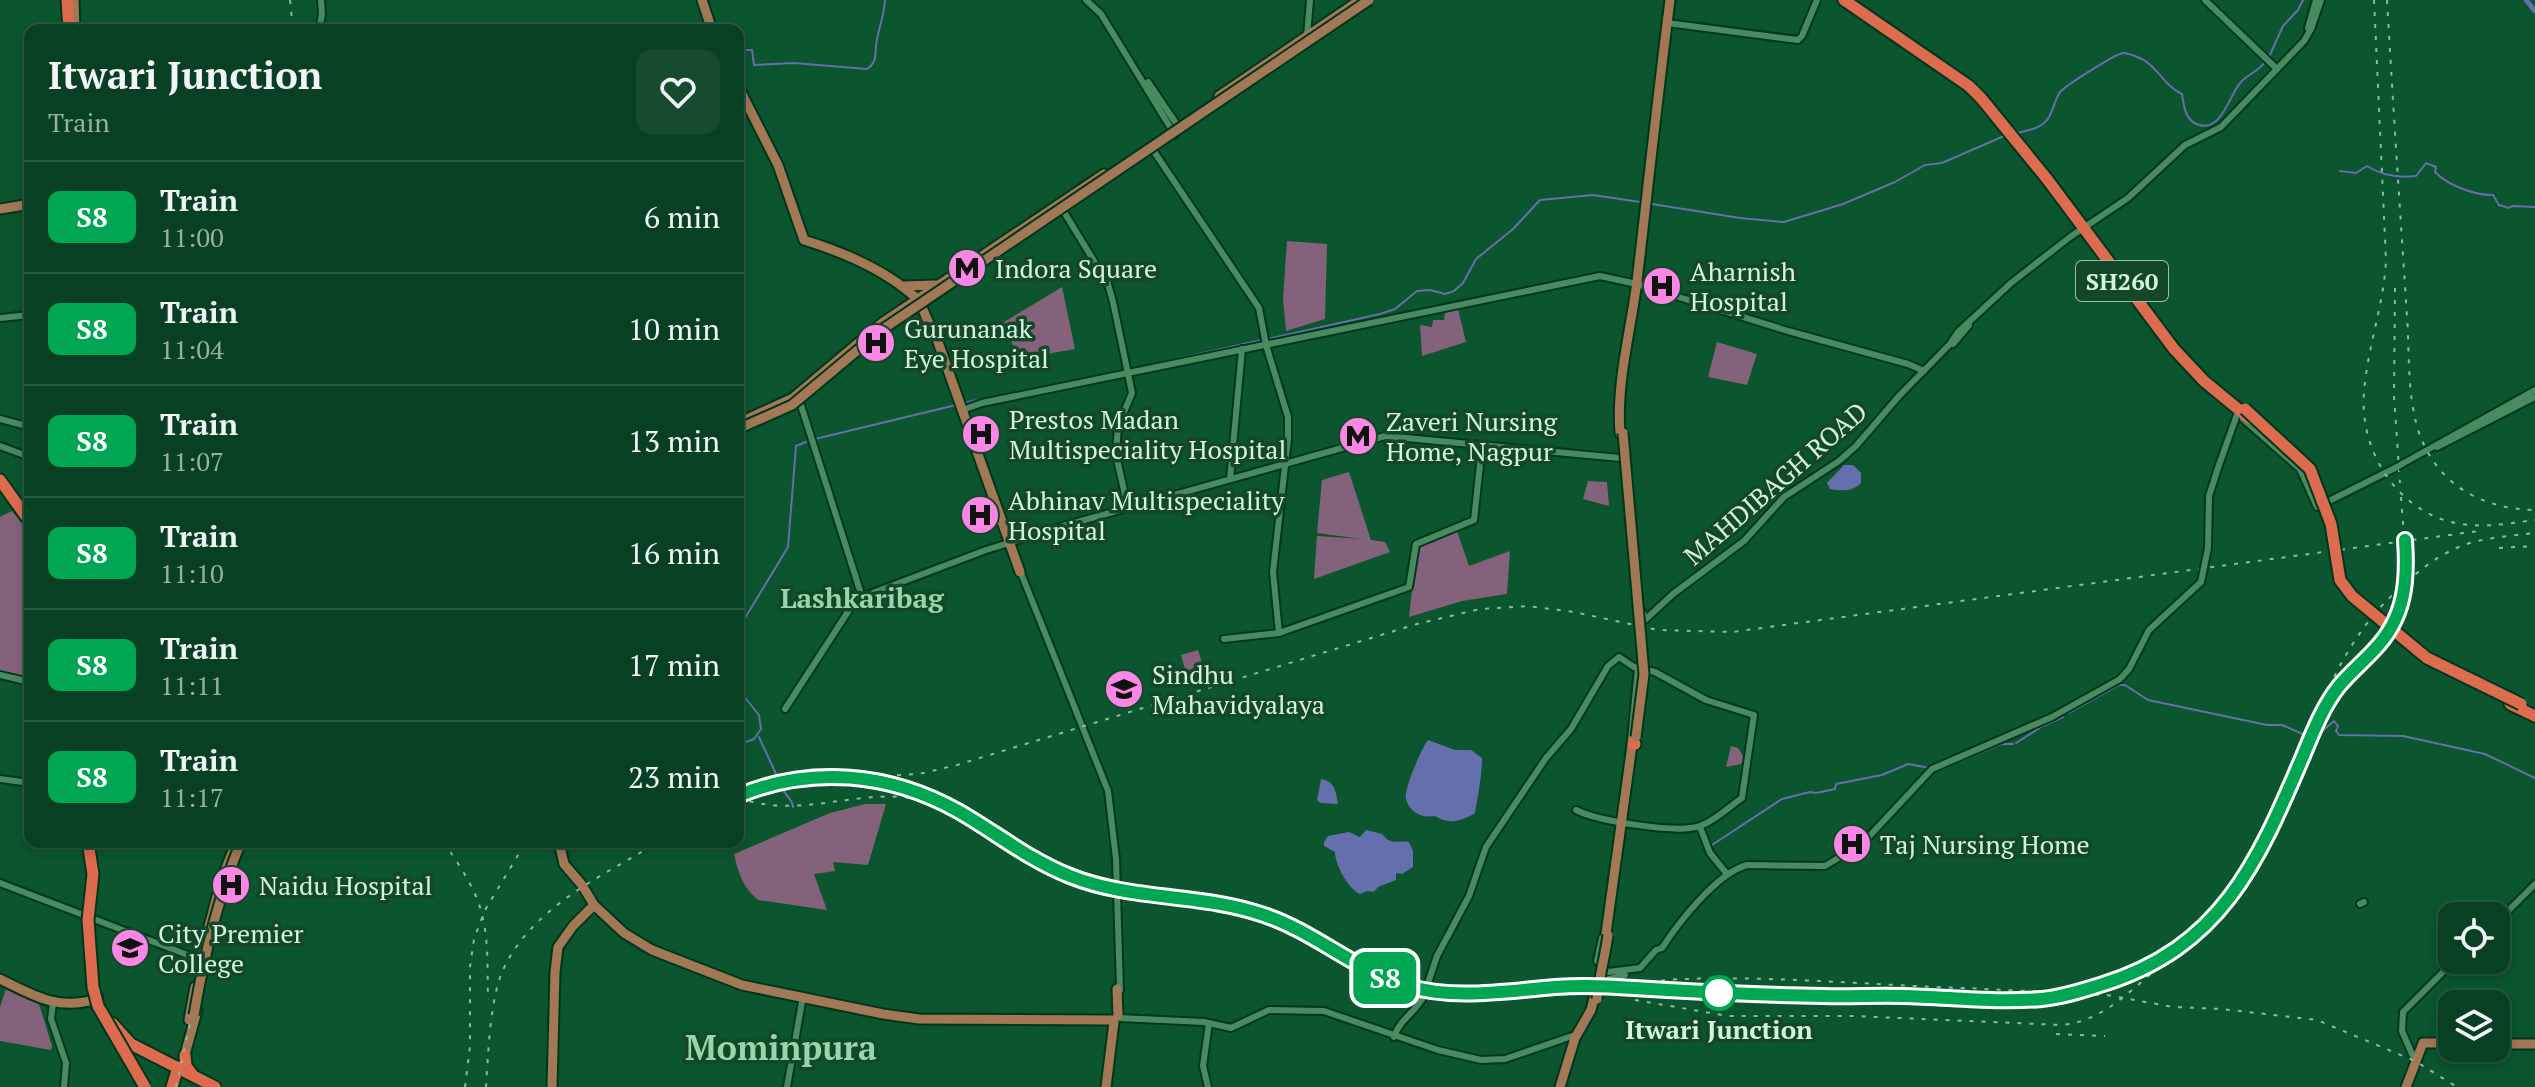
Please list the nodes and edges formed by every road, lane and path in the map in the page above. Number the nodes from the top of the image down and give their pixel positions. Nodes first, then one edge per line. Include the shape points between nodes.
1 (69, 0) edge
2 (321, 0) edge
3 (702, 0) edge
4 (1086, 0) edge
5 (1092, 0) edge
6 (1311, 0) edge
7 (1361, 0) edge
8 (1370, 0) edge
9 (1672, 0) edge
10 (1817, 0) edge
11 (1844, 0) edge
12 (1852, 0) edge
13 (2205, 0) edge
14 (2317, 3) edge
15 (1668, 23) junction
16 (70, 24) edge
17 (320, 24) edge
18 (710, 24) edge
19 (1309, 38) junction
20 (2275, 67) junction
21 (744, 98) edge
22 (1174, 126) junction
23 (2007, 128) junction
24 (1152, 152) junction
25 (24, 207) edge
26 (1061, 207) junction
27 (0, 210) edge
28 (2086, 229) junction
29 (899, 284) junction
30 (1638, 284) junction
31 (939, 285) junction
32 (923, 305) junction
33 (24, 316) edge
34 (0, 318) edge
35 (1266, 345) junction
36 (1242, 349) junction
37 (1924, 371) junction
38 (1128, 374) junction
39 (2535, 390) edge
40 (2535, 397) edge
41 (798, 403) junction
42 (960, 406) junction
43 (2241, 410) junction
44 (0, 419) edge
45 (744, 424) edge
46 (24, 425) edge
47 (744, 425) edge
48 (744, 425) edge
49 (1622, 430) junction
50 (0, 446) edge
51 (1482, 446) junction
52 (2433, 448) junction
53 (24, 455) edge
54 (1620, 458) dead end
55 (1285, 464) junction
56 (0, 478) edge
57 (1230, 479) junction
58 (2327, 502) junction
59 (1128, 508) junction
60 (24, 512) edge
61 (1010, 547) junction
62 (862, 597) junction
63 (1279, 633) junction
64 (1224, 639) dead end
65 (1638, 668) junction
66 (1646, 670) junction
67 (0, 675) edge
68 (24, 681) edge
69 (785, 709) dead end
70 (2526, 709) edge
71 (1634, 741) junction
72 (0, 779) edge
73 (24, 782) edge
74 (1576, 810) dead end
75 (1622, 822) junction
76 (1700, 827) junction
77 (87, 848) edge
78 (88, 848) edge
79 (88, 848) edge
80 (237, 848) edge
81 (237, 848) edge
82 (560, 848) edge
83 (1615, 872) junction
84 (1727, 874) junction
85 (2535, 882) edge
86 (0, 883) edge
87 (2510, 907) edge
88 (597, 908) junction
89 (86, 910) junction
90 (1660, 950) junction
91 (204, 959) junction
92 (2443, 974) edge
93 (0, 979) edge
94 (1596, 983) junction
95 (89, 986) junction
96 (1117, 991) joint
97 (803, 996) junction
98 (95, 1000) junction
99 (80, 1003) junction
100 (51, 1005) junction
101 (193, 1014) junction
102 (1116, 1021) junction
103 (1209, 1024) junction
104 (106, 1026) junction
105 (1580, 1033) junction
106 (1394, 1036) junction
107 (2438, 1045) edge
108 (2510, 1045) edge
109 (130, 1046) junction
110 (2535, 1046) edge
111 (183, 1054) junction
112 (2414, 1064) junction
113 (187, 1078) edge
114 (62, 1087) edge
115 (142, 1087) edge
116 (552, 1087) edge
117 (787, 1087) edge
118 (1107, 1087) edge
119 (1208, 1087) edge
120 (1562, 1087) edge
121 (2409, 1087) edge

1 - 16 highway
2 - 17 street
3 - 18 main road
4 - 22 street via 1101,14
5 - 22 street
6 - 19 street
7 - 19 main road
7 - 45 main road, bridge via 881,326 792,400
8 - 19 main road
8 - 47 main road, bridge via 883,329 792,405
9 - 15 main road
10 - 15 street via 1798,40
11 - 23 highway, SH260 via 1969,86
12 - 23 highway via 1965,79 1988,99
13 - 20 street
14 - 20 street, MAHDIBAGH ROAD via 2306,38
15 - 30 main road
19 - 22 main road
20 - 28 street, MAHDIBAGH ROAD via 2227,121 2180,149
21 - 29 main road via 778,165 804,240
22 - 24 main road
22 - 26 main road
23 - 28 highway, SH260
24 - 26 main road
24 - 35 street via 1258,309
25 - 27 main road
26 - 31 main road
26 - 32 main road
26 - 38 street via 1108,284
28 - 37 street, MAHDIBAGH ROAD via 2011,286
28 - 43 highway, SH260 via 2174,349
29 - 31 main road
29 - 32 main road
30 - 35 street via 1588,277
30 - 37 street
30 - 49 main road via 1620,400
31 - 32 main road
32 - 41 main road via 858,342
32 - 42 main road
33 - 34 street
35 - 36 street
35 - 55 street via 1288,417
36 - 38 street
36 - 57 street
37 - 49 street, MAHDIBAGH ROAD via 1856,446 1784,497 1744,541 1646,619 1640,609
38 - 42 street
38 - 59 street via 1132,393 1118,426 1116,455
39 - 52 street
40 - 52 street
41 - 48 main road
41 - 62 street
42 - 61 main road
43 - 58 street via 2249,409 2308,461
43 - 58 street via 2300,469 2317,507
43 - 70 highway, bridge via 2310,469 2331,524 2340,580 2352,596 2427,658
43 - 84 street, bridge via 2209,496 2208,552 2199,584 2149,630 2124,675 2052,717 1932,769 1863,843 1833,863 1747,865
44 - 46 street
49 - 71 main road, bridge via 1641,674
50 - 53 street
51 - 54 street
51 - 55 street via 1385,436
51 - 63 street via 1474,520 1416,544 1409,587
52 - 58 street
55 - 57 street
55 - 63 street via 1273,572
56 - 60 highway
57 - 59 street
59 - 61 street
61 - 62 street
61 - 96 street via 1108,791 1118,901
62 - 69 street
63 - 64 street
65 - 66 street
65 - 71 street via 1630,736
65 - 106 street via 1619,657 1608,666 1571,729 1486,847 1419,1006
66 - 71 street via 1640,732
66 - 76 street via 1706,700 1754,715 1742,798
67 - 68 street
71 - 75 main road
72 - 73 street
74 - 75 street
75 - 76 street
75 - 83 main road
76 - 84 street via 1708,849
77 - 89 main road
78 - 89 main road via 94,873
79 - 115 highway, bridge via 91,989
80 - 91 main road
81 - 101 main road, bridge
82 - 88 main road via 564,864
83 - 90 street via 1609,939 1600,964 1608,972 1633,970
83 - 94 main road, bridge
84 - 90 street
85 - 87 street
86 - 89 street
88 - 97 main road via 636,938 688,963 742,983
88 - 116 main road via 573,926 558,947
89 - 91 street
89 - 95 main road
89 - 98 main road
90 - 94 street via 1643,970
91 - 101 main road
92 - 112 street via 2401,1018
93 - 100 main road
94 - 105 main road, bridge via 1594,1012
95 - 98 main road
95 - 99 main road
96 - 102 main road
97 - 102 main road via 920,1016
97 - 117 street
98 - 99 main road
98 - 104 main road
98 - 109 highway
99 - 100 main road
100 - 114 street via 48,1020 63,1063
101 - 111 main road
102 - 103 street
102 - 118 main road
103 - 106 street via 1231,1030 1269,1012 1297,1010 1324,1013
103 - 119 street via 1203,1066
104 - 109 highway
104 - 115 main road
105 - 106 street via 1504,1062 1448,1054
105 - 120 main road
107 - 112 main road via 2422,1045
108 - 110 main road
109 - 113 highway
111 - 113 highway
111 - 113 highway
112 - 121 main road

